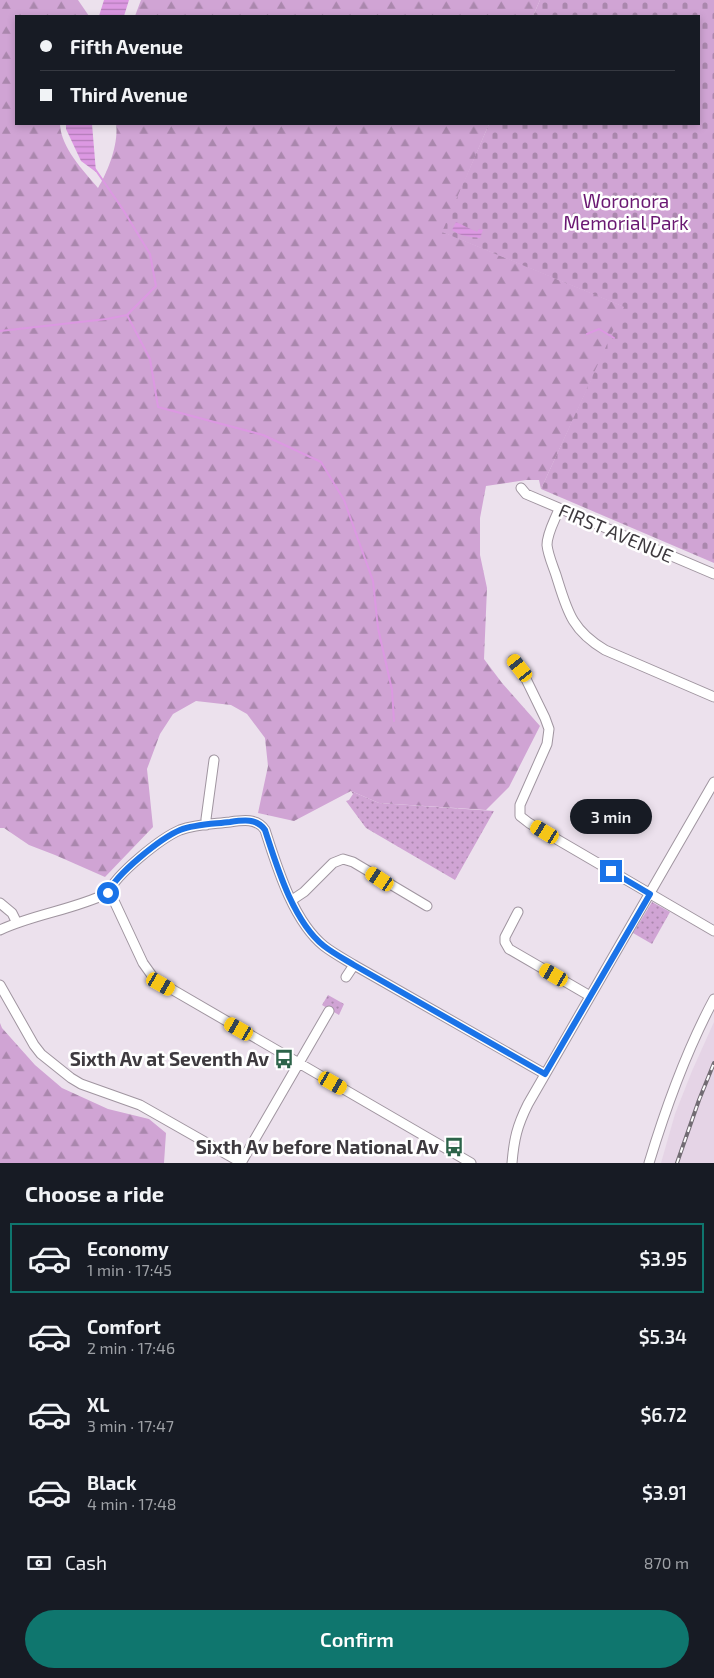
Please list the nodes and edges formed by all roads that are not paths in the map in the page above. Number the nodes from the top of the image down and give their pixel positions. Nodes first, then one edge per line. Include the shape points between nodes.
1 (523, 494) dead end
2 (560, 509) junction
3 (714, 574) edge
4 (513, 660) dead end
5 (714, 697) edge
6 (214, 760) dead end
7 (714, 782) edge
8 (206, 825) junction
9 (108, 893) junction
10 (650, 894) junction
11 (292, 900) junction
12 (0, 903) edge
13 (427, 906) dead end
14 (518, 912) dead end
15 (17, 923) junction
16 (0, 930) edge
17 (714, 931) edge
18 (354, 965) junction
19 (346, 977) dead end
20 (0, 985) edge
21 (590, 996) junction
22 (714, 999) edge
23 (329, 1011) dead end
24 (298, 1063) junction
25 (545, 1074) junction
26 (242, 1163) edge
27 (471, 1163) edge
28 (512, 1163) edge
29 (649, 1163) edge

1 - 2 street, FIRST AVENUE
2 - 3 street, FIRST AVENUE
2 - 5 street via 547,546 573,622 605,650
4 - 10 street via 549,729 547,744 520,805 520,816
6 - 8 street
7 - 10 street
8 - 9 street via 170,836 122,872
8 - 11 street via 240,820 259,823 265,830 279,876
9 - 15 street
9 - 24 street via 153,977
10 - 17 street
10 - 21 street
11 - 13 street via 333,863 343,859 354,862
11 - 18 street via 314,936
12 - 15 street via 12,913
14 - 21 street via 505,937 509,949
15 - 16 street
18 - 19 street
18 - 25 street
20 - 26 street via 34,1045 71,1078 147,1108
21 - 25 street
22 - 29 street via 678,1080
23 - 24 street
24 - 26 street
24 - 27 street
25 - 28 street via 520,1120

